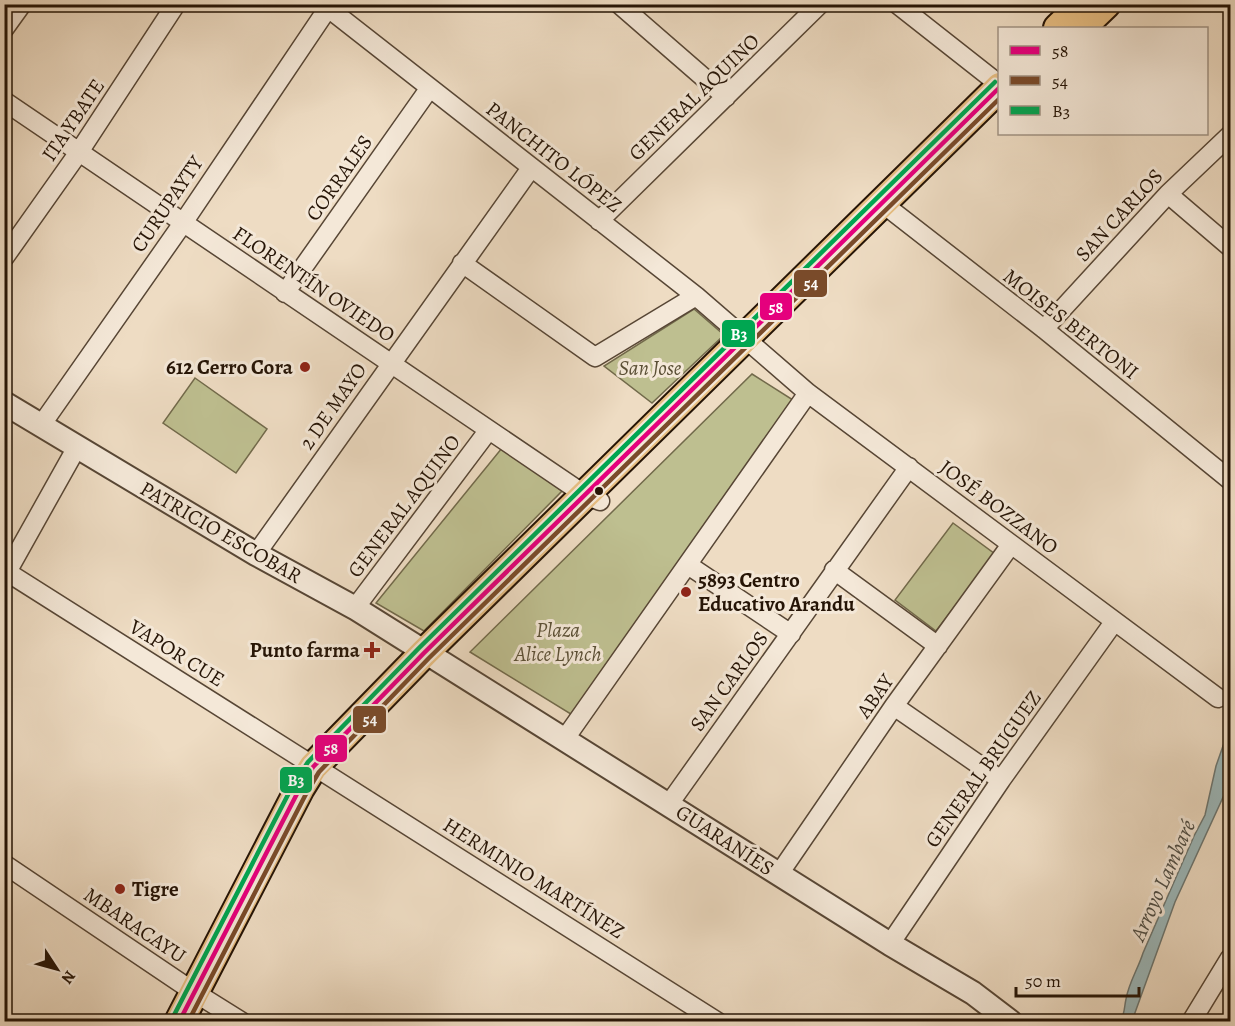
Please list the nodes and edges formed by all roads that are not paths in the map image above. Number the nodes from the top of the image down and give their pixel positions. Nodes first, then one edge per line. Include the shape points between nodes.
1 (22, 4) edge
2 (176, 4) edge
3 (619, 4) edge
4 (820, 4) edge
5 (897, 4) edge
6 (1083, 4) edge
7 (1106, 4) edge
8 (325, 6) edge
9 (1059, 27) edge
10 (1082, 27) edge
11 (4, 29) edge
12 (998, 85) edge
13 (998, 87) edge
14 (429, 89) junction
15 (726, 97) junction
16 (4, 101) edge
17 (998, 110) edge
18 (1230, 135) edge
19 (79, 152) junction
20 (531, 168) junction
21 (1168, 194) junction
22 (888, 208) junction
23 (599, 221) junction
24 (183, 223) junction
25 (1230, 247) edge
26 (4, 258) edge
27 (462, 263) junction
28 (285, 293) junction
29 (696, 296) junction
30 (1044, 329) junction
31 (750, 343) junction
32 (391, 363) junction
33 (808, 393) junction
34 (4, 403) edge
35 (42, 424) junction
36 (488, 430) junction
37 (77, 447) junction
38 (909, 467) junction
39 (1230, 480) edge
40 (593, 498) junction
41 (1011, 546) junction
42 (256, 554) junction
43 (688, 565) junction
44 (834, 570) junction
45 (6, 571) edge
46 (355, 608) junction
47 (1114, 622) junction
48 (791, 634) junction
49 (938, 646) junction
50 (431, 657) junction
51 (1218, 698) dead end
52 (894, 706) junction
53 (564, 740) junction
54 (319, 770) junction
55 (1001, 780) junction
56 (669, 804) junction
57 (4, 864) edge
58 (779, 874) junction
59 (890, 944) junction
60 (1230, 958) edge
61 (200, 1005) edge
62 (1007, 1020) edge
63 (179, 1022) edge
64 (242, 1022) edge
65 (718, 1022) edge
66 (1191, 1022) edge

1 - 11 street
2 - 19 street, ITA YBATE
3 - 15 street
4 - 15 street, GENERAL AQUINO
5 - 12 street
6 - 9 main road
7 - 10 main road
8 - 14 street, PANCHITO LÓPEZ
8 - 24 street, CURUPAYTY
13 - 22 main road
14 - 20 street, PANCHITO LÓPEZ
14 - 28 street, CORRALES
15 - 23 street, GENERAL AQUINO
16 - 19 street, FLORENTÍN OVIEDO
17 - 22 main road
18 - 21 street, SAN CARLOS
19 - 24 street, FLORENTÍN OVIEDO
19 - 26 street, ITA YBATE
20 - 23 street, PANCHITO LÓPEZ
20 - 27 street, 2 DE MAYO
21 - 25 street
21 - 30 street, SAN CARLOS
22 - 30 street, MOISES BERTONI
22 - 31 main road
23 - 29 street, PANCHITO LÓPEZ
24 - 28 street, FLORENTÍN OVIEDO
24 - 35 street, CURUPAYTY
27 - 29 street via 595,357
27 - 32 street, 2 DE MAYO
28 - 32 street, FLORENTÍN OVIEDO
29 - 31 street, PANCHITO LÓPEZ
30 - 39 street, MOISES BERTONI
31 - 33 street, JOSÉ BOZZANO
31 - 40 main road
32 - 36 street, FLORENTÍN OVIEDO
32 - 42 street, 2 DE MAYO
33 - 38 street, JOSÉ BOZZANO
33 - 43 street
34 - 35 street, PATRICIO ESCOBAR
35 - 37 street, PATRICIO ESCOBAR
36 - 40 street, FLORENTÍN OVIEDO
36 - 46 street, GENERAL AQUINO
37 - 42 street, PATRICIO ESCOBAR
37 - 45 street
38 - 41 street, JOSÉ BOZZANO
38 - 44 street, SAN CARLOS
40 - 50 main road
41 - 47 street, JOSÉ BOZZANO
41 - 49 street, ABAY
42 - 46 street, PATRICIO ESCOBAR
43 - 48 street
43 - 53 street
44 - 48 street, SAN CARLOS
44 - 49 street
45 - 54 street, VAPOR CUE
46 - 50 street, PATRICIO ESCOBAR
47 - 51 street, JOSÉ BOZZANO
47 - 55 street, GENERAL BRUGUEZ
48 - 56 street, SAN CARLOS
49 - 52 street, ABAY
50 - 53 street, GUARANÍES
50 - 54 main road
52 - 55 street
52 - 58 street, ABAY
53 - 56 street, GUARANÍES
54 - 61 main road
54 - 65 street, HERMINIO MARTÍNEZ
55 - 59 street, GENERAL BRUGUEZ
56 - 58 street, GUARANÍES
57 - 61 street, MBARACAYU
58 - 59 street, GUARANÍES
59 - 62 street, GUARANÍES via 973,993
60 - 66 street
61 - 63 main road
61 - 64 street, MBARACAYU

